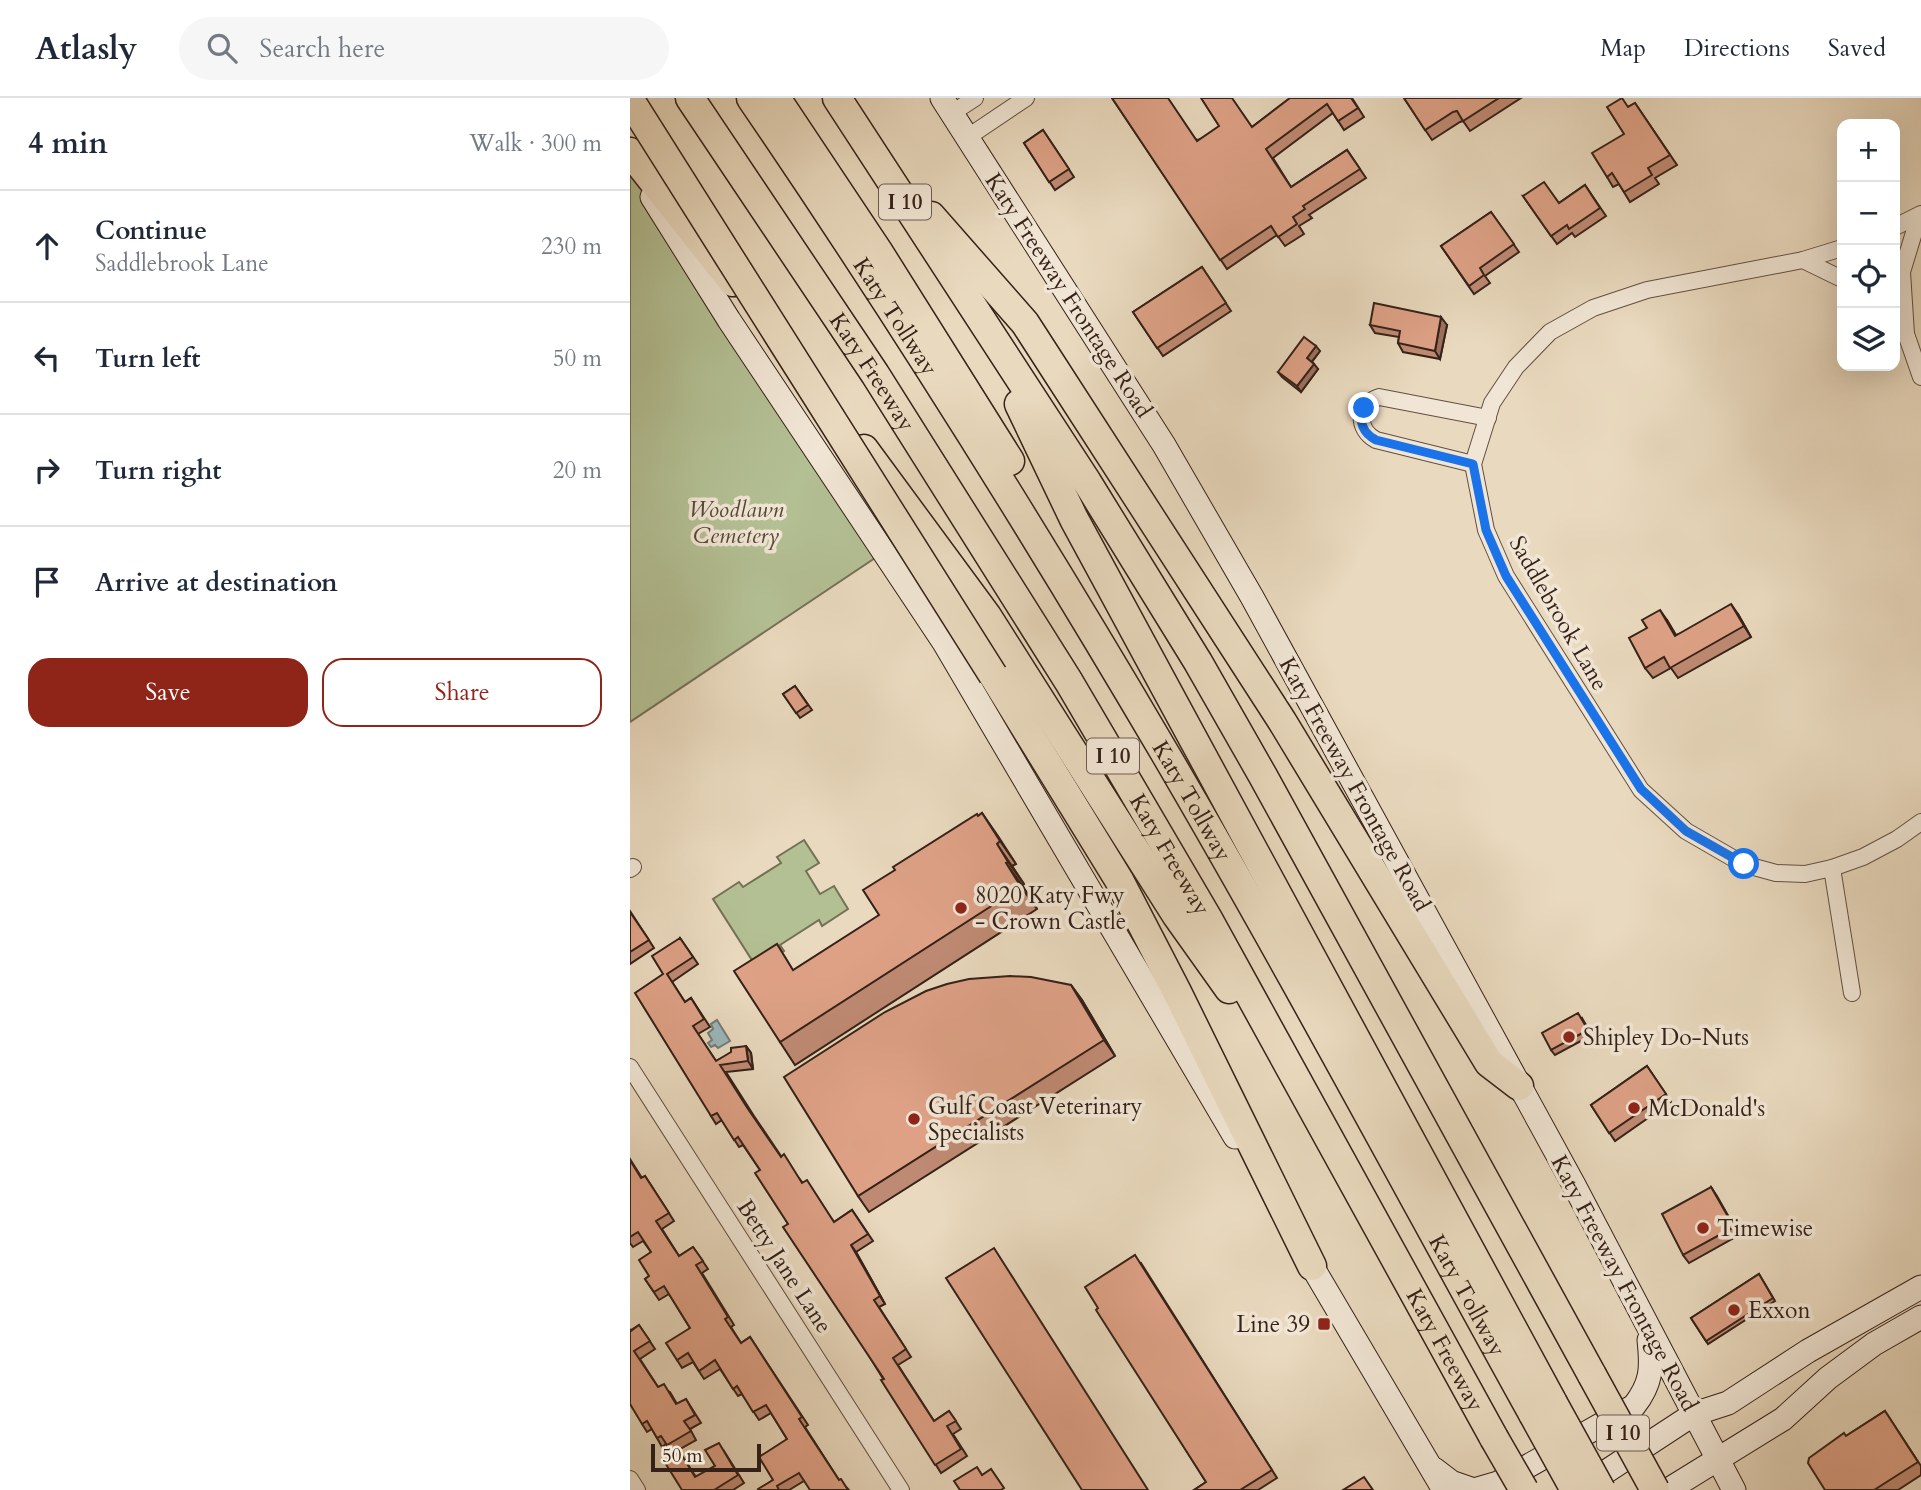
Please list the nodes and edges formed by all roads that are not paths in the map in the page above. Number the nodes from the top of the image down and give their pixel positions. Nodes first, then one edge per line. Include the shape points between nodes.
1 (690, 98) edge
2 (750, 98) edge
3 (776, 98) edge
4 (836, 98) edge
5 (975, 98) edge
6 (1026, 98) edge
7 (630, 100) edge
8 (947, 105) edge
9 (968, 137) junction
10 (868, 144) junction
11 (630, 152) edge
12 (630, 162) edge
13 (1920, 215) edge
14 (1900, 224) edge
15 (1837, 250) edge
16 (1803, 260) junction
17 (1837, 277) edge
18 (972, 307) junction
19 (1900, 329) edge
20 (1921, 377) edge
21 (1488, 418) junction
22 (1473, 464) junction
23 (1921, 822) edge
24 (1832, 868) junction
25 (1305, 944) junction
26 (1852, 993) dead end
27 (630, 1067) edge
28 (1519, 1086) junction
29 (1305, 1095) junction
30 (1312, 1266) junction
31 (1921, 1287) edge
32 (1891, 1305) junction
33 (1913, 1322) edge
34 (1648, 1328) junction
35 (1543, 1409) junction
36 (1694, 1414) junction
37 (1717, 1458) junction
38 (1431, 1467) junction
39 (630, 1479) edge
40 (637, 1490) edge
41 (901, 1490) edge
42 (1444, 1490) edge
43 (1524, 1490) edge
44 (1576, 1490) edge
45 (1601, 1490) edge
46 (1655, 1490) edge
47 (1668, 1490) edge
48 (1734, 1490) edge

1 - 29 highway, Katy Freeway / I 10 via 875,374 1025,611 1194,894
2 - 35 highway, Katy Tollway via 1027,524
3 - 25 highway via 981,414
4 - 10 highway, I 10
5 - 8 street
6 - 9 street
7 - 30 highway, bridge via 1119,880
8 - 9 main road, Katy Freeway Frontage Road
9 - 28 main road, Katy Freeway Frontage Road via 1087,322 1252,597
10 - 18 highway, I 10
10 - 28 highway via 1025,323 1282,721 1489,1063
11 - 29 highway via 838,414 987,615 1177,916
12 - 30 main road via 729,320 943,641
13 - 14 street
13 - 19 street via 1902,272
15 - 16 street, Saddlebrook Lane
16 - 17 street
16 - 21 street, Saddlebrook Lane via 1647,290 1593,308 1550,331 1516,367
18 - 25 highway via 1074,519
18 - 46 highway, I 10, bridge via 1198,662
19 - 20 street
21 - 22 street, Saddlebrook Lane
21 - 22 street via 1379,397 1368,402 1362,413 1362,426 1376,440
22 - 24 street, Saddlebrook Lane via 1486,530 1506,576 1641,789 1686,831 1744,864 1776,873 1805,874
23 - 24 street, Saddlebrook Lane via 1863,857
24 - 26 street
25 - 35 highway, Katy Tollway
27 - 41 street, Betty Jane Lane
28 - 34 main road, Katy Freeway Frontage Road
29 - 43 highway, Katy Freeway / I 10, bridge
30 - 38 main road
31 - 32 main road
32 - 33 main road
32 - 36 main road via 1728,1403
33 - 37 main road via 1828,1378 1783,1419
34 - 36 main road, Katy Freeway Frontage Road
34 - 38 main road via 1652,1364 1647,1389 1634,1406 1498,1483 1474,1490 1451,1482
35 - 44 highway, Katy Tollway, bridge
35 - 45 highway, Katy Tollway, bridge
36 - 37 main road, Katy Freeway Frontage Road
36 - 44 main road
37 - 47 main road
37 - 48 main road, Katy Freeway Frontage Road
38 - 42 main road
39 - 40 street

